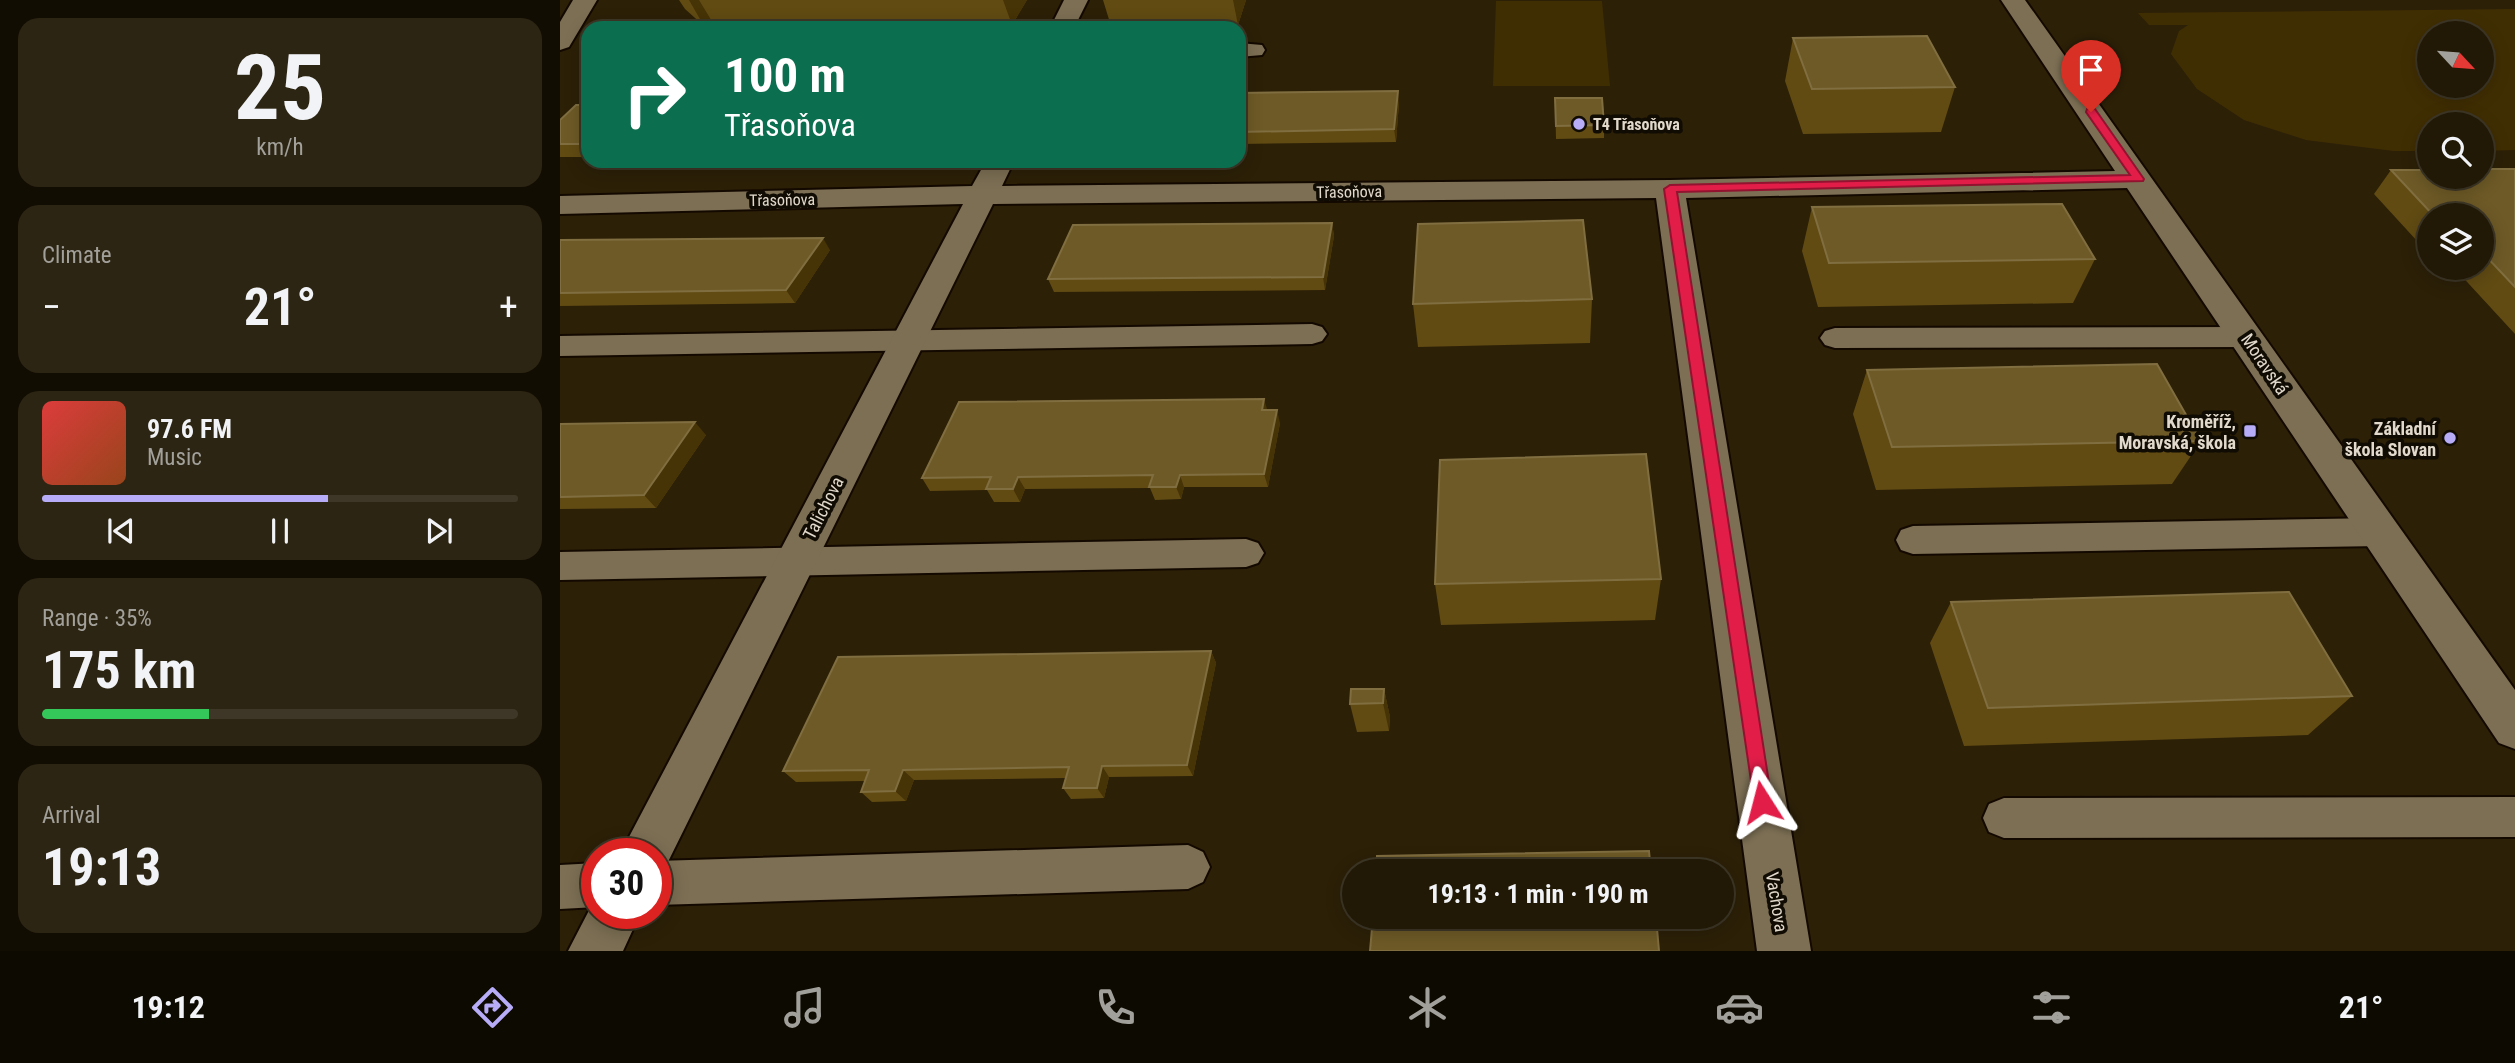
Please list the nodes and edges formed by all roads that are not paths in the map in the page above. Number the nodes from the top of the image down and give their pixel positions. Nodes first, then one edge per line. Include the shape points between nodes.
1 (585, 0) edge
2 (1076, 0) edge
3 (2013, 0) edge
4 (1066, 21) edge
5 (566, 49) edge
6 (992, 178) edge
7 (2138, 179) junction
8 (1670, 189) junction
9 (560, 205) edge
10 (1312, 334) dead end
11 (2247, 337) junction
12 (1835, 338) dead end
13 (909, 341) junction
14 (560, 346) edge
15 (2381, 532) junction
16 (1913, 540) dead end
17 (1246, 552) dead end
18 (795, 562) junction
19 (560, 566) edge
20 (2515, 729) edge
21 (2515, 817) edge
22 (2004, 818) dead end
23 (653, 838) edge
24 (1188, 867) dead end
25 (672, 883) edge
26 (581, 886) edge
27 (560, 887) edge
28 (606, 929) edge
29 (595, 951) edge
30 (1784, 951) edge

1 - 5 street
2 - 4 street
3 - 7 street, Moravská
6 - 8 street, Třasoňova
6 - 9 street, Třasoňova
6 - 13 street, Talichova
7 - 8 street, Třasoňova
7 - 11 street, Moravská
8 - 30 street, Vachova
10 - 13 lane
11 - 12 lane
11 - 15 street, Moravská
13 - 14 lane
13 - 18 street, Talichova
15 - 16 lane
15 - 20 street, Moravská
17 - 18 lane
18 - 19 lane
18 - 23 street, Talichova
21 - 22 lane
24 - 25 lane
26 - 27 lane
28 - 29 street

